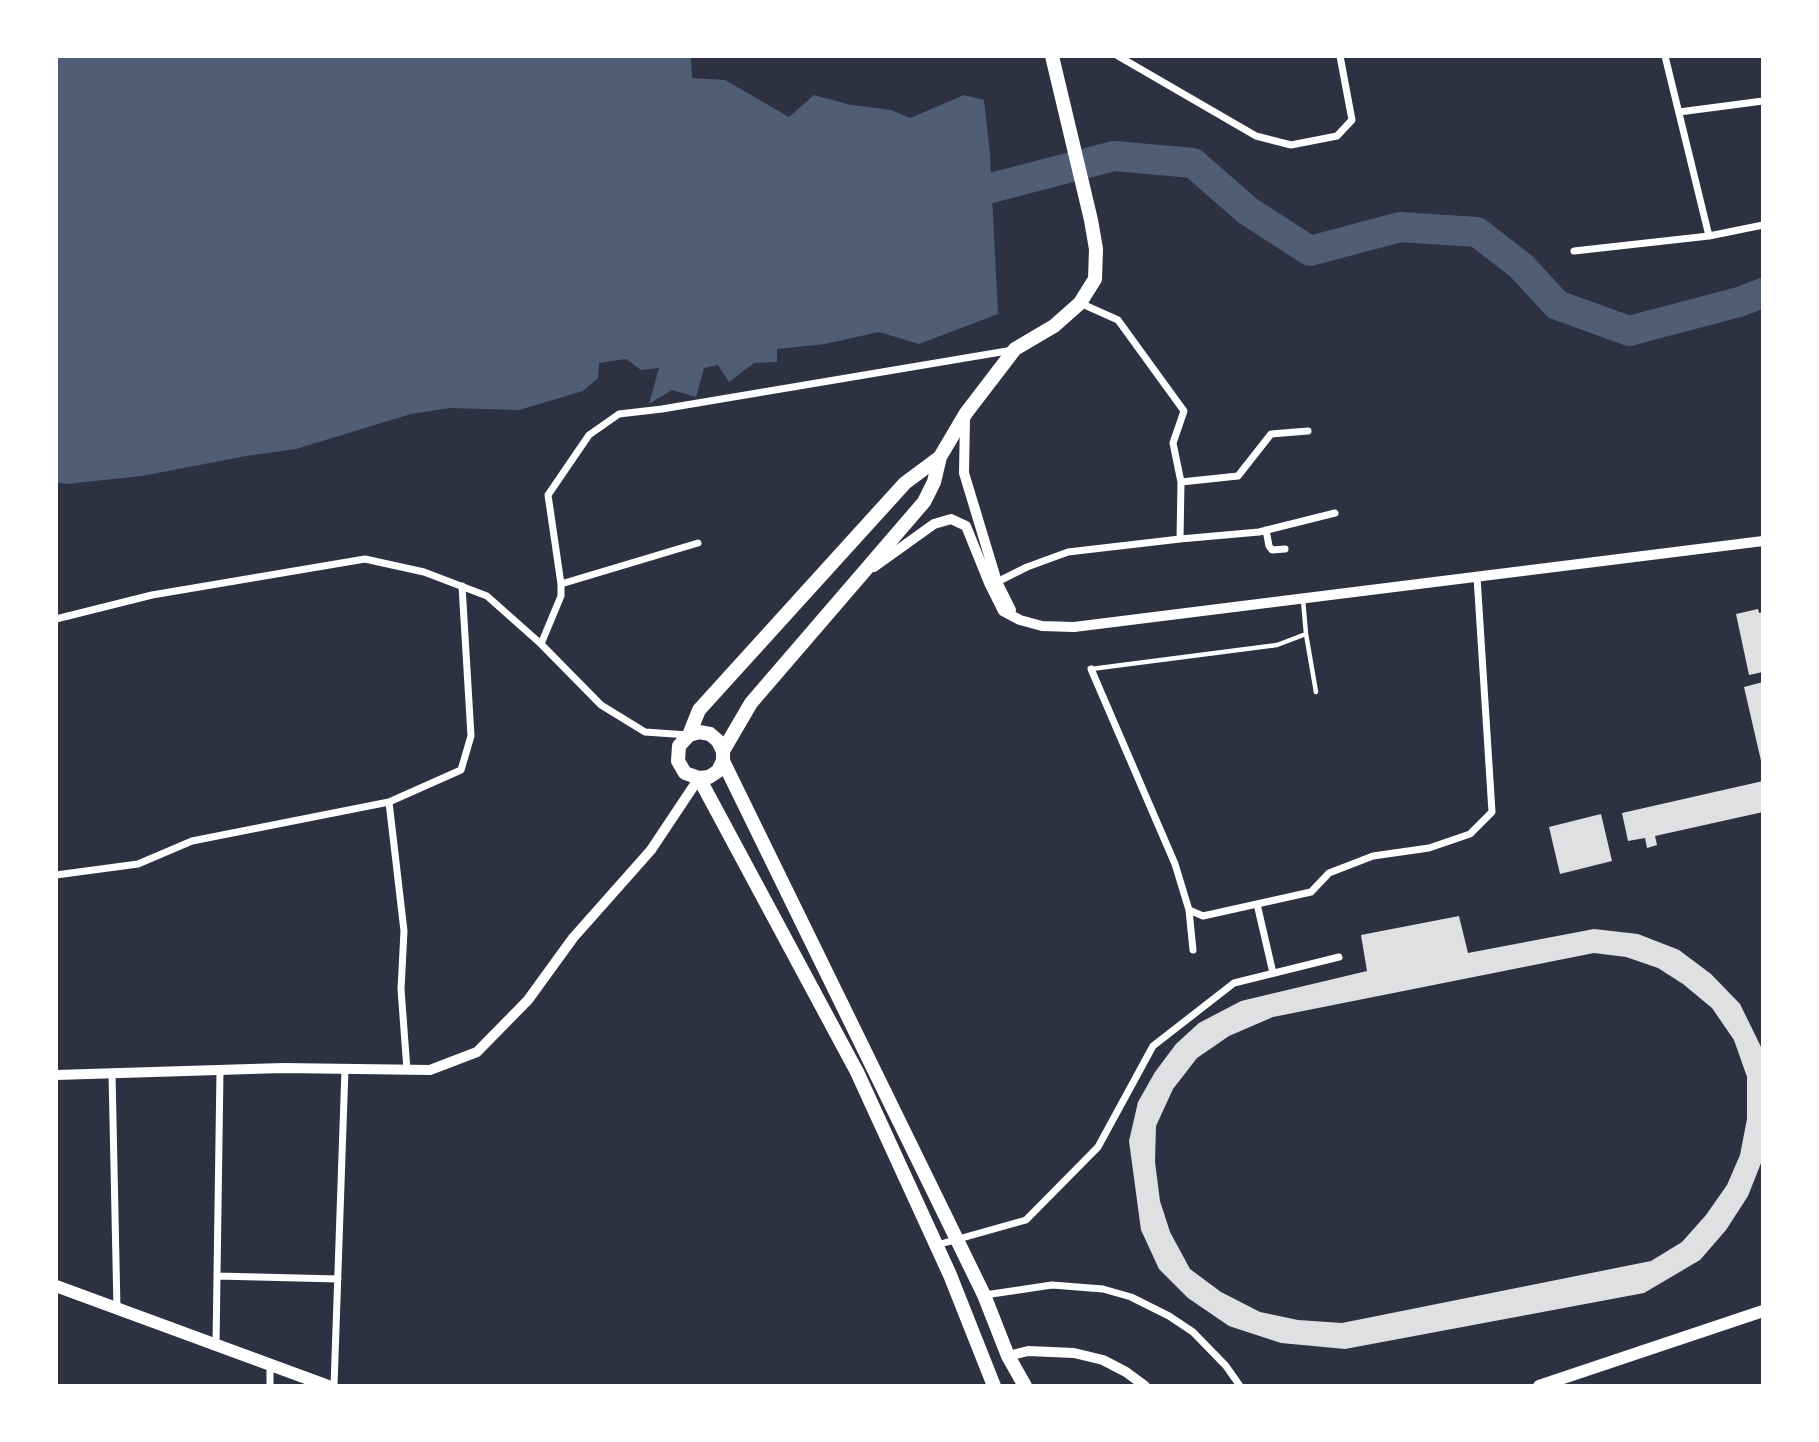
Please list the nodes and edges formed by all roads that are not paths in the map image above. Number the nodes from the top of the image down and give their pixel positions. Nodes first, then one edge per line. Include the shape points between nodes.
1 (1052, 56) edge
2 (1118, 56) edge
3 (1340, 56) edge
4 (1665, 56) edge
5 (1763, 101) edge
6 (1679, 112) junction
7 (1763, 225) edge
8 (1709, 236) junction
9 (1574, 251) dead end
10 (1080, 303) junction
11 (1015, 349) junction
12 (966, 413) junction
13 (1308, 431) dead end
14 (940, 457) junction
15 (1181, 482) junction
16 (1335, 513) dead end
17 (1266, 530) junction
18 (1180, 539) junction
19 (1763, 541) edge
20 (698, 543) dead end
21 (1285, 549) dead end
22 (1476, 577) junction
23 (855, 581) junction
24 (997, 582) junction
25 (561, 584) junction
26 (462, 586) junction
27 (1303, 599) junction
28 (56, 619) edge
29 (1020, 620) junction
30 (1306, 634) junction
31 (541, 644) junction
32 (1091, 669) joint
33 (1317, 692) dead end
34 (689, 735) junction
35 (723, 756) junction
36 (699, 778) junction
37 (389, 802) junction
38 (56, 875) edge
39 (1257, 904) junction
40 (1189, 910) junction
41 (1193, 950) dead end
42 (1339, 957) dead end
43 (1273, 973) junction
44 (345, 1069) junction
45 (220, 1070) junction
46 (407, 1070) junction
47 (112, 1073) junction
48 (56, 1075) edge
49 (956, 1239) junction
50 (937, 1245) junction
51 (217, 1276) junction
52 (338, 1279) junction
53 (56, 1286) edge
54 (984, 1295) junction
55 (117, 1309) junction
56 (1763, 1311) edge
57 (216, 1345) junction
58 (1008, 1356) junction
59 (270, 1365) junction
60 (270, 1386) edge
61 (328, 1386) edge
62 (334, 1386) edge
63 (994, 1386) edge
64 (1025, 1386) edge
65 (1145, 1386) edge
66 (1240, 1386) edge
67 (1539, 1386) edge

1 - 10 highway via 1096,249 1095,279
2 - 3 street via 1256,136 1291,145 1337,136 1353,120
4 - 6 street
5 - 6 street
6 - 8 street
7 - 8 street
8 - 9 street
10 - 11 highway via 1054,326
10 - 15 street via 1118,320 1184,411 1173,443
11 - 12 highway
11 - 25 street via 619,414 589,435 548,495
12 - 14 highway
12 - 24 street via 964,472
13 - 15 street via 1271,434 1238,476
14 - 23 highway via 924,502
14 - 34 highway via 905,483 742,662 699,710
15 - 18 street
16 - 17 street
17 - 18 street
17 - 21 street via 1272,550
18 - 24 street via 1068,552
19 - 22 street
20 - 25 street
22 - 27 street
22 - 39 street via 1492,812 1470,834 1429,848 1373,856 1329,873 1311,892
23 - 29 street via 934,524 951,519 966,526 1003,611
23 - 35 highway via 751,703
24 - 29 street
25 - 31 street via 561,596
26 - 28 street via 365,559 152,595
26 - 31 street via 487,596
26 - 37 street via 471,736 461,770
27 - 29 street via 1074,627
27 - 30 lane
30 - 32 lane via 1277,645
30 - 33 lane
31 - 34 street via 601,705 623,719 645,732
32 - 40 street via 1175,864
34 - 35 highway via 710,734
34 - 36 highway via 679,746 678,761 685,773
35 - 36 highway via 718,771
35 - 49 highway
36 - 46 street via 650,850 573,938 527,1000 477,1052 430,1070
36 - 50 highway via 857,1072
37 - 38 street via 192,841 138,864
37 - 46 street via 404,931 401,989
39 - 40 street via 1203,916
39 - 43 street
40 - 41 street
42 - 43 street
43 - 49 street via 1234,983 1153,1046 1098,1147 1027,1220
44 - 45 street
44 - 46 street
44 - 52 street
45 - 47 street
45 - 51 street
47 - 48 street
47 - 55 street
49 - 50 street
49 - 54 highway
50 - 63 highway
51 - 52 street
51 - 57 street
52 - 62 street
53 - 55 main road
54 - 58 highway
54 - 66 street via 1052,1285 1103,1289 1131,1297 1193,1332
55 - 57 main road
56 - 67 main road
57 - 59 main road
58 - 64 highway
58 - 65 street via 1074,1353 1103,1360
59 - 60 street
59 - 61 main road

